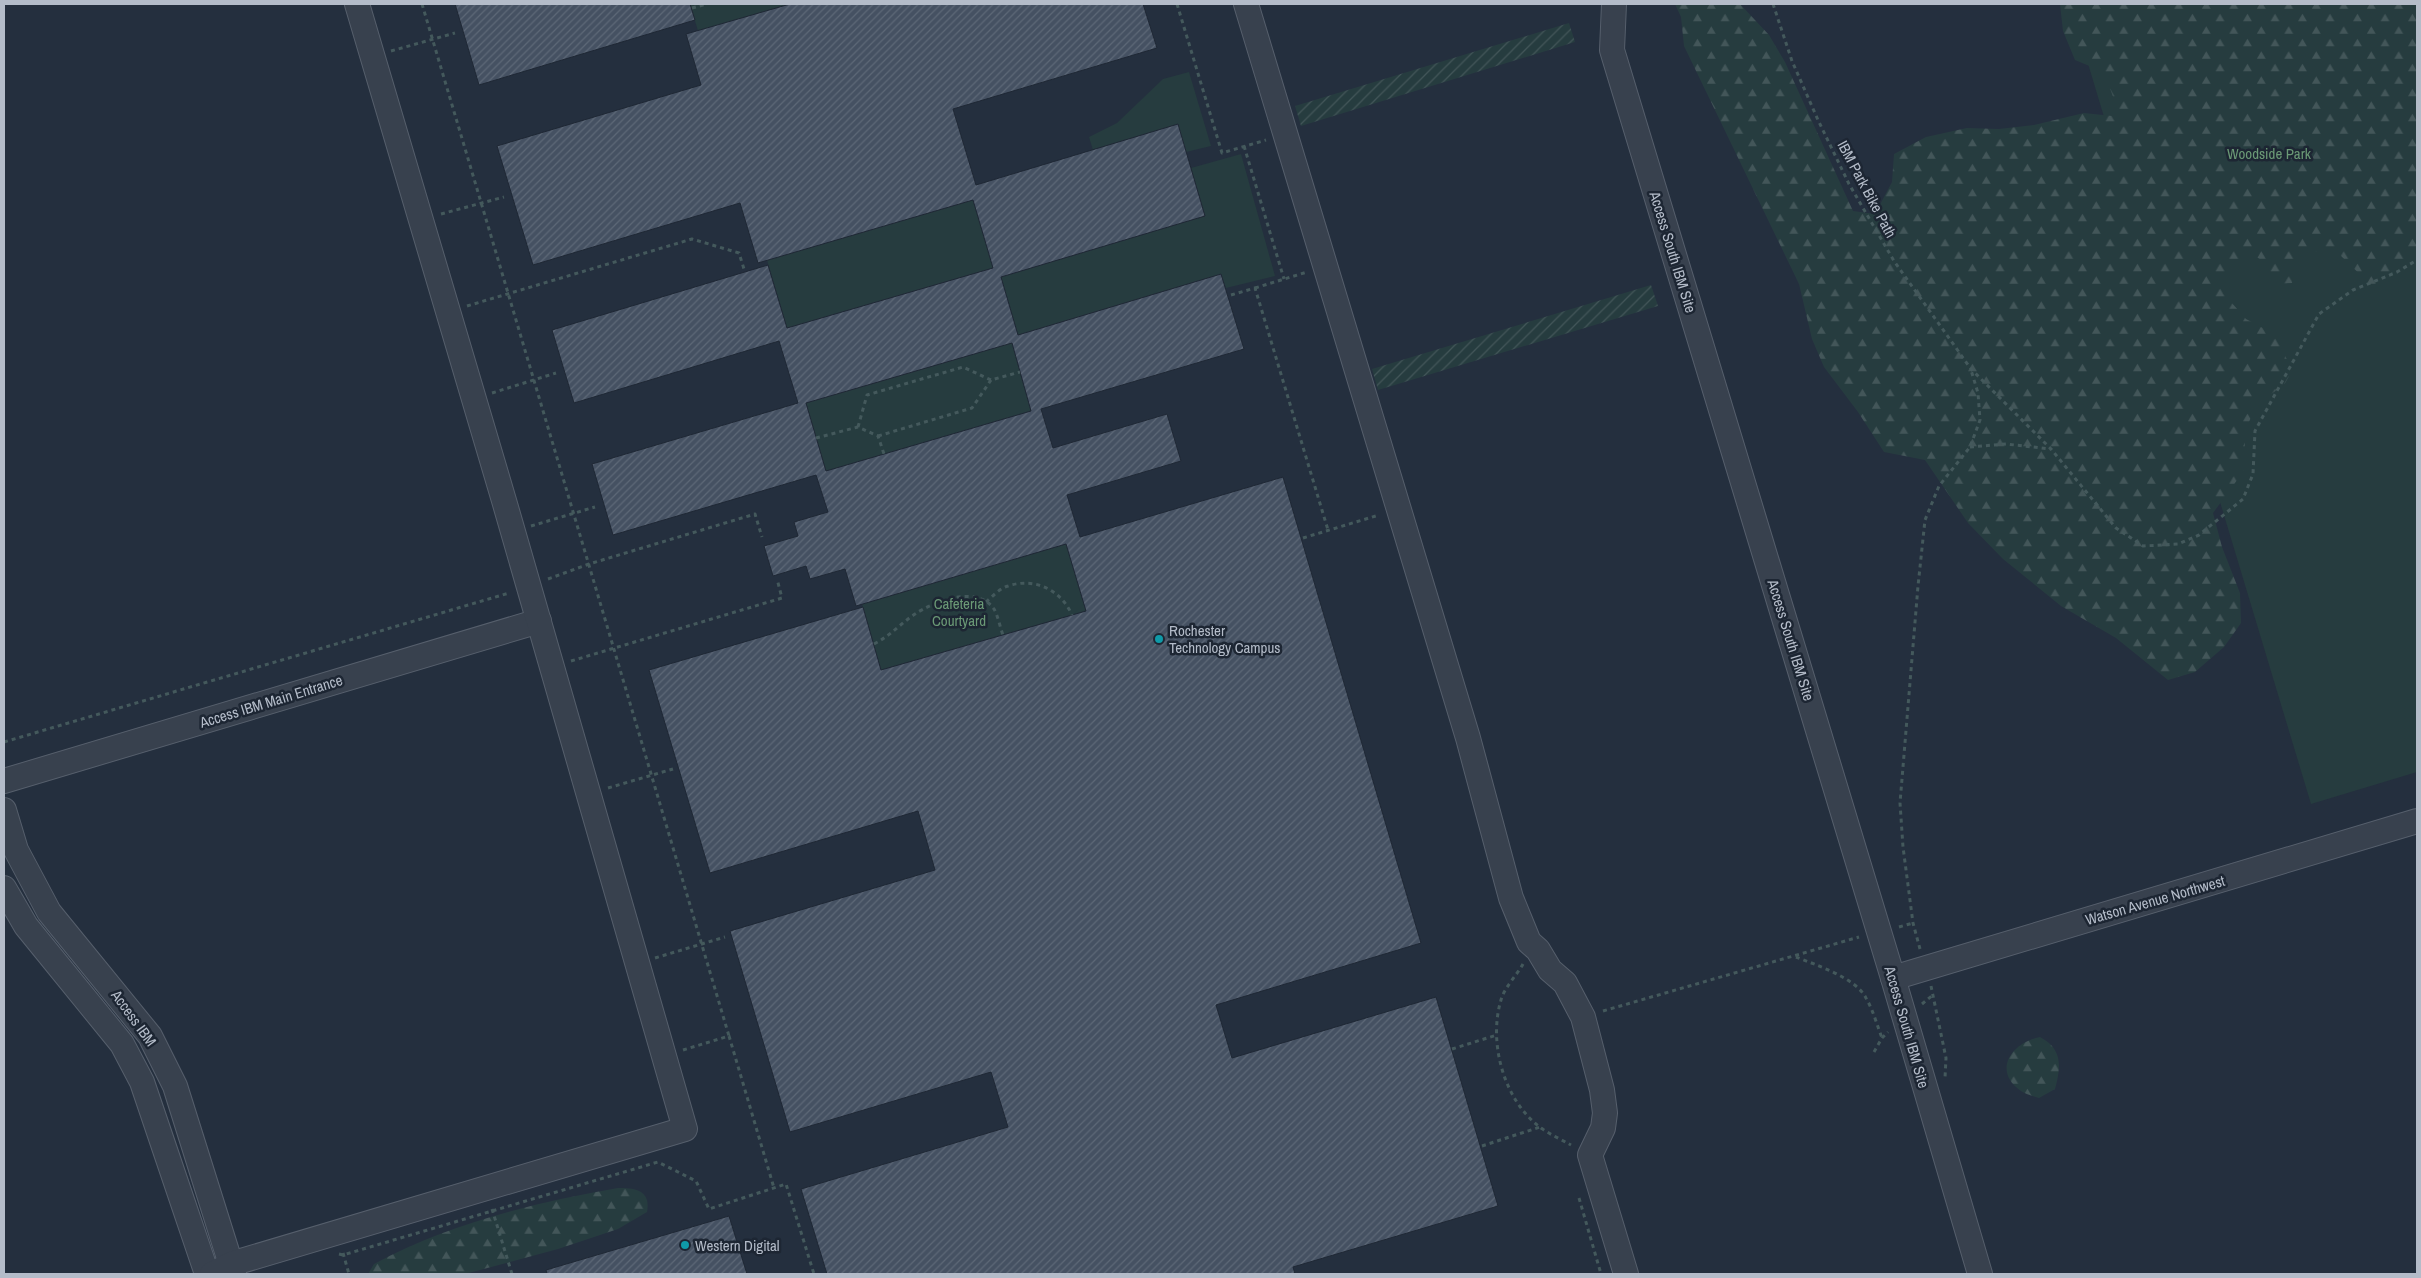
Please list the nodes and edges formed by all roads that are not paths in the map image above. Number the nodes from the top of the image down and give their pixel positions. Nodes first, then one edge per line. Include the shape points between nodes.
1 (357, 4) edge
2 (1246, 4) edge
3 (1614, 4) edge
4 (539, 621) junction
5 (4, 781) edge
6 (4, 810) edge
7 (2417, 821) edge
8 (4, 888) edge
9 (1893, 978) junction
10 (226, 1271) edge
11 (207, 1274) edge
12 (1626, 1274) edge
13 (1980, 1274) edge

1 - 4 street
2 - 12 street via 1468,738 1511,898 1526,936 1550,970 1565,983 1583,1017 1605,1113 1604,1128 1590,1156
3 - 9 street, Access South IBM Site via 1612,50
4 - 5 street, Access IBM Main Entrance
4 - 10 street via 685,1129
6 - 10 street, Access IBM via 16,850 49,912 150,1036 175,1086
7 - 9 street, Watson Avenue Northwest
8 - 11 street, Access IBM via 26,926 122,1044 142,1082
9 - 13 street, Access South IBM Site

